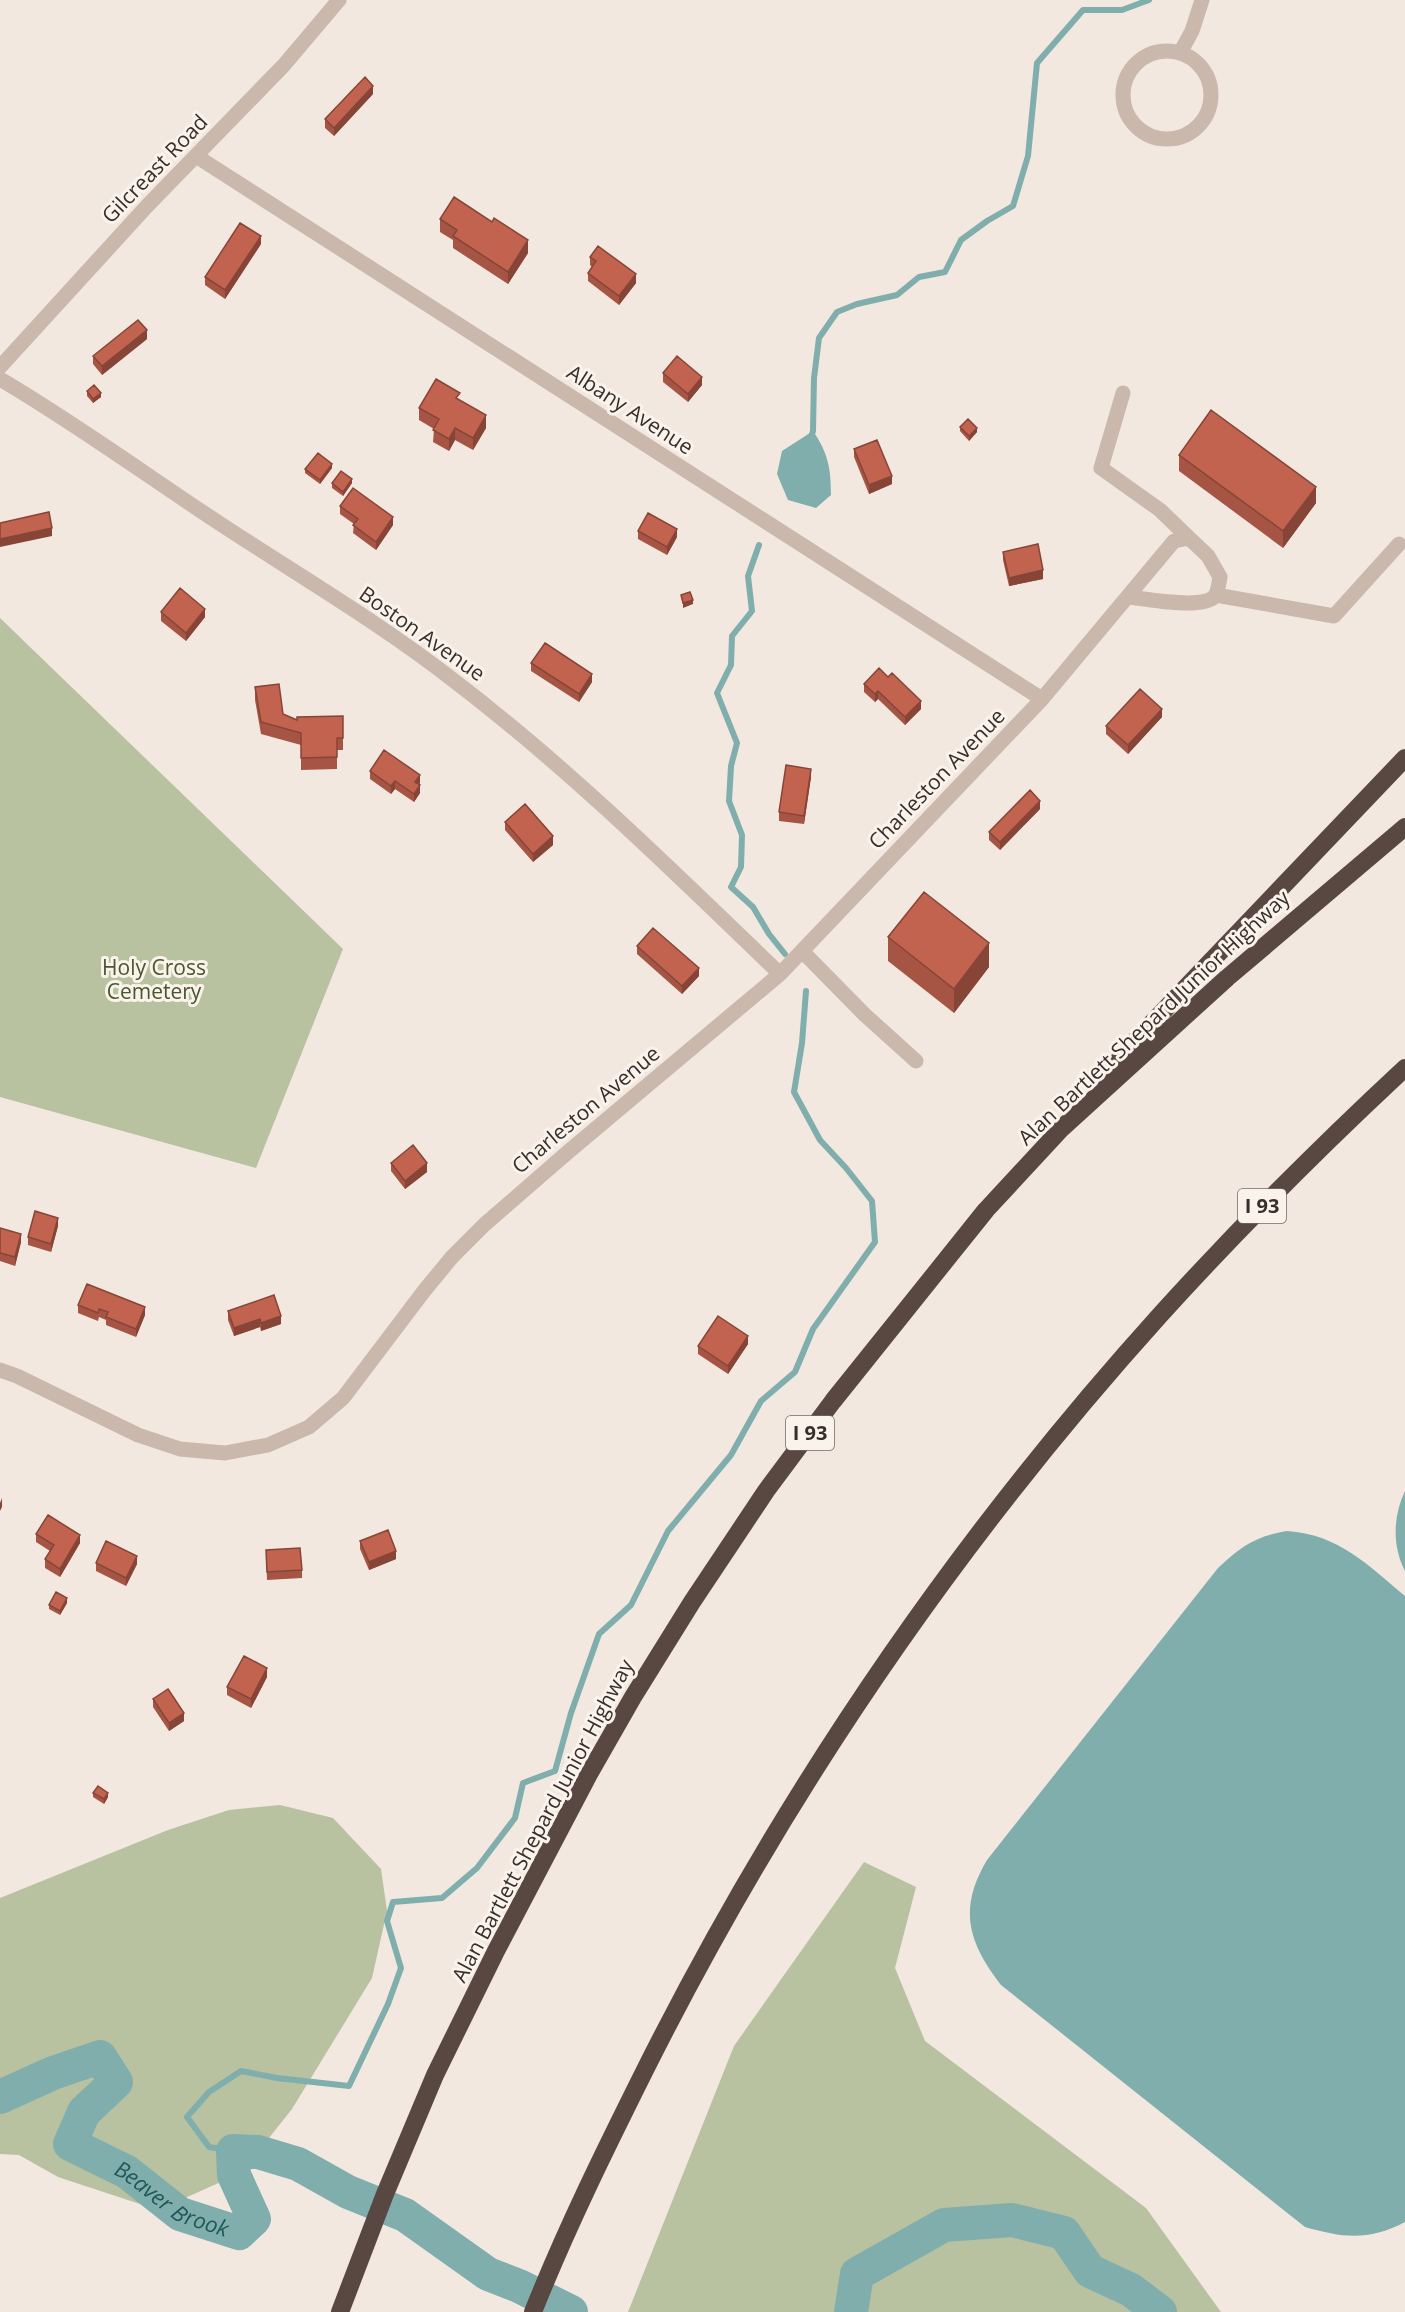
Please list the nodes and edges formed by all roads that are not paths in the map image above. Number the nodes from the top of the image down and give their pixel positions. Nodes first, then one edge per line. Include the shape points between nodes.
1 (339, 0) edge
2 (1202, 0) edge
3 (1180, 53) junction
4 (196, 156) junction
5 (0, 367) edge
6 (0, 379) edge
7 (1123, 393) dead end
8 (1189, 538) junction
9 (1399, 544) dead end
10 (1216, 595) junction
11 (1129, 597) junction
12 (1042, 699) junction
13 (1405, 758) edge
14 (1405, 827) edge
15 (802, 951) junction
16 (780, 974) junction
17 (916, 1061) dead end
18 (1405, 1068) edge
19 (1062, 1128) junction
20 (0, 1370) edge
21 (340, 2312) edge
22 (533, 2312) edge

1 - 4 street, Gilcreast Road via 284,65
2 - 3 street
3 - 3 street via 1203,70 1211,97 1208,111 1195,128 1176,138 1148,135 1136,126 1125,107 1124,86 1134,66 1152,53
4 - 5 street, Gilcreast Road
4 - 12 street, Albany Avenue
6 - 16 street, Boston Avenue via 456,682 642,842
7 - 8 street via 1101,468 1160,510
8 - 10 street via 1208,556 1220,577
8 - 11 street, Charleston Avenue via 1174,541
9 - 10 street via 1334,616
10 - 11 street via 1206,602 1194,603
11 - 12 street, Charleston Avenue
12 - 15 street, Charleston Avenue
13 - 19 highway via 1131,1045
14 - 19 highway, Alan Bartlett Shepard Junior Highway / I 93 via 1227,978
15 - 16 street, Charleston Avenue
15 - 17 street
16 - 20 street, Charleston Avenue via 484,1226 424,1291 343,1398 309,1427 268,1445 225,1453 180,1449 138,1435
18 - 22 highway, I 93 via 1255,1213 1127,1352 1011,1492 902,1639 824,1756 710,1945 620,2120
19 - 21 highway, Alan Bartlett Shepard Junior Highway / I 93 via 986,1210 833,1401 766,1491 633,1697 496,1951 435,2075

